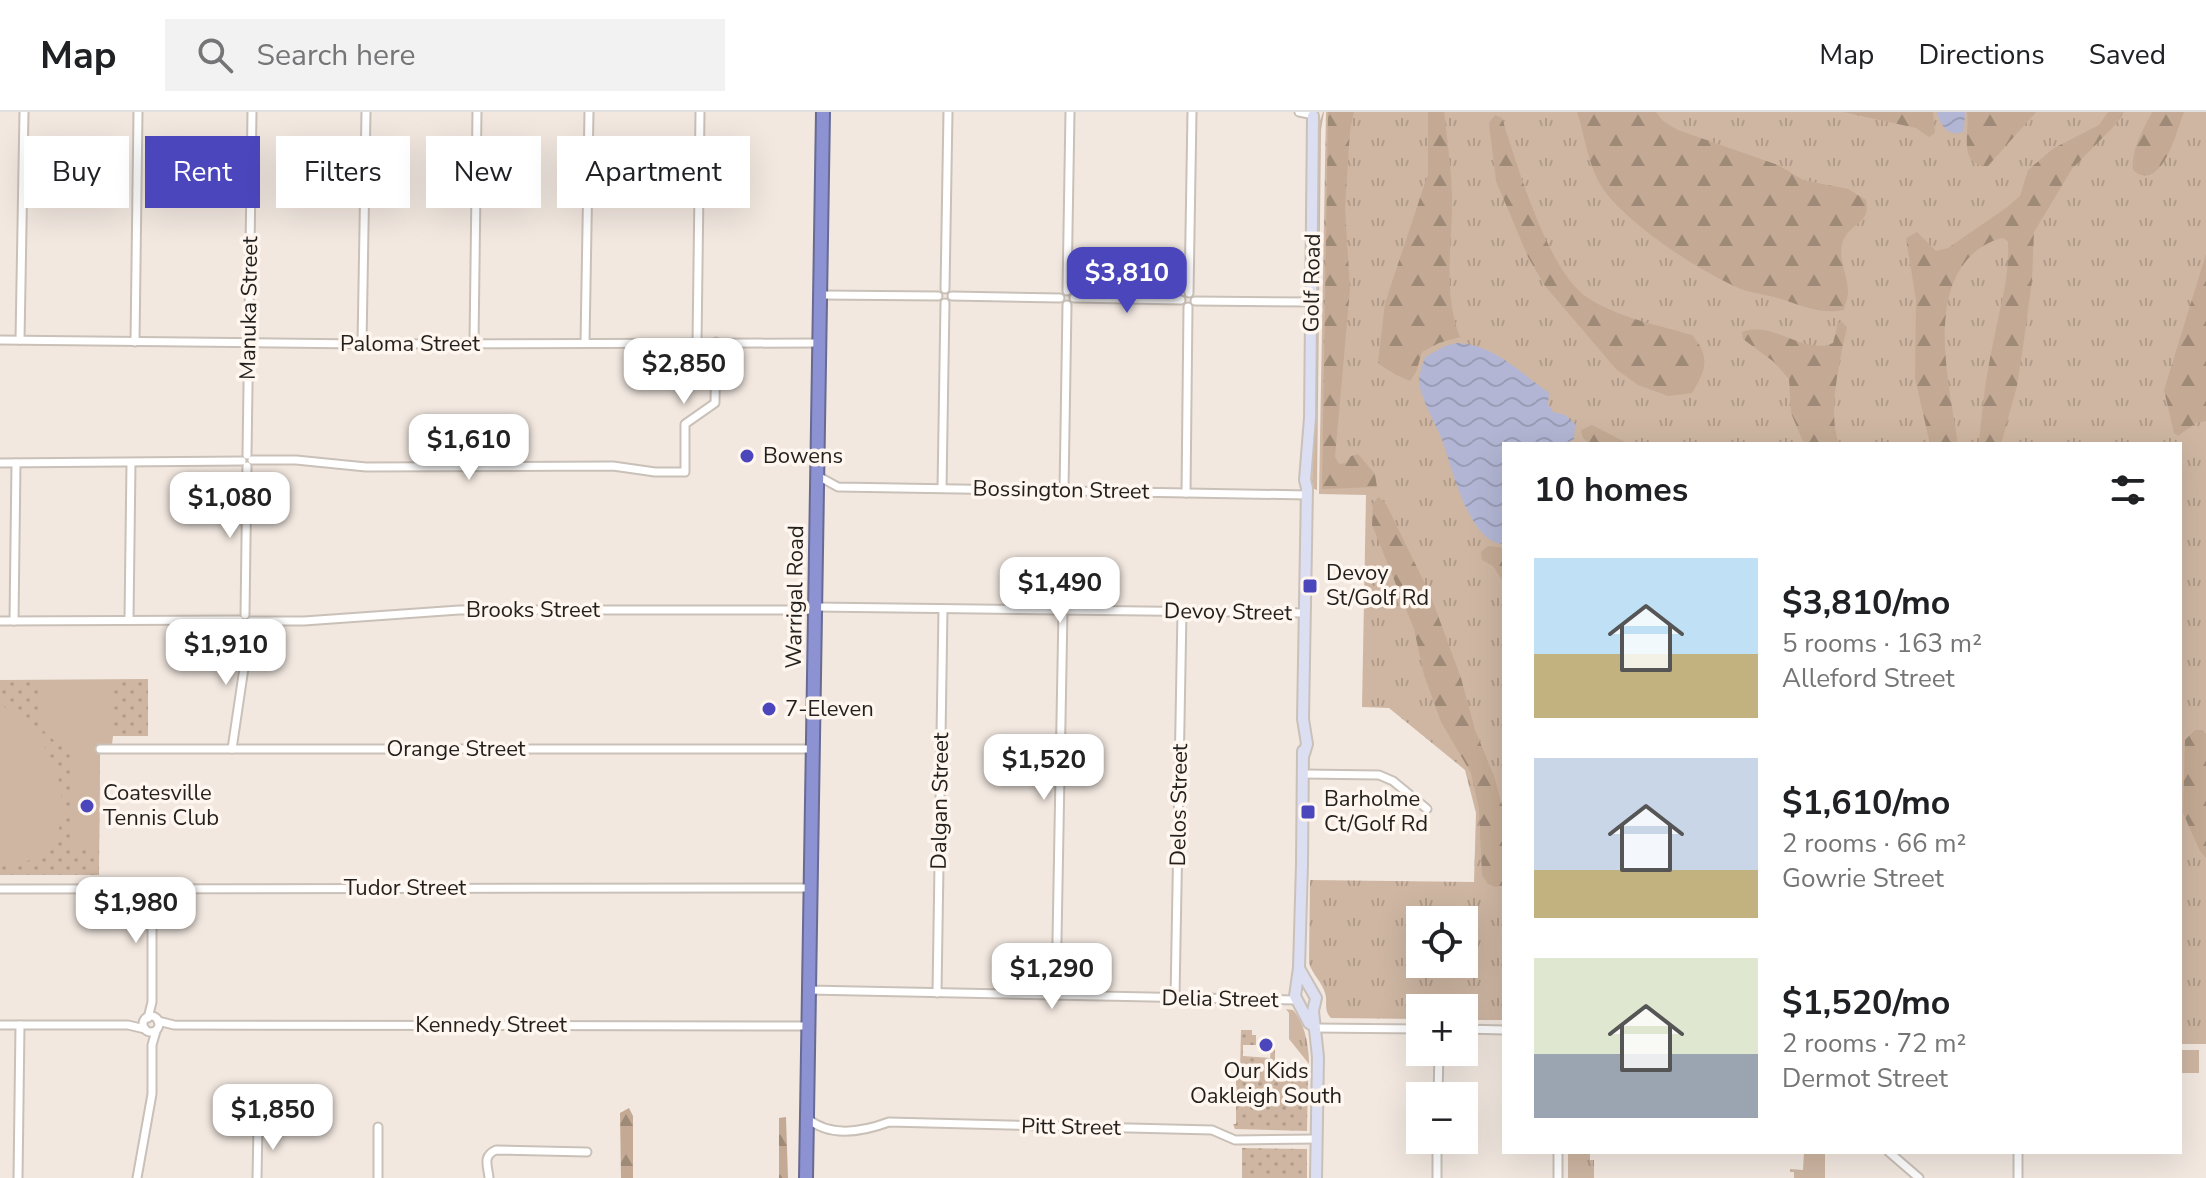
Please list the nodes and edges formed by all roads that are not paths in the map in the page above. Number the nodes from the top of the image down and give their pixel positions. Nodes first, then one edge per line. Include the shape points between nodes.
1 (24, 112) edge
2 (138, 112) edge
3 (252, 112) edge
4 (366, 112) edge
5 (477, 112) edge
6 (589, 112) edge
7 (700, 112) edge
8 (823, 112) edge
9 (948, 112) edge
10 (1070, 112) edge
11 (1192, 112) edge
12 (1309, 113) edge
13 (945, 289) junction
14 (1067, 291) junction
15 (1189, 293) junction
16 (821, 295) junction
17 (938, 296) junction
18 (952, 296) junction
19 (1060, 298) junction
20 (1074, 298) junction
21 (1181, 300) junction
22 (1195, 301) junction
23 (1312, 302) junction
24 (945, 303) junction
25 (1067, 305) junction
26 (1188, 307) junction
27 (0, 340) edge
28 (20, 340) junction
29 (135, 342) junction
30 (716, 342) junction
31 (249, 343) junction
32 (474, 343) junction
33 (585, 343) junction
34 (697, 343) junction
35 (820, 343) junction
36 (362, 344) junction
37 (247, 461) junction
38 (0, 463) edge
39 (16, 463) junction
40 (131, 463) junction
41 (818, 476) junction
42 (942, 488) junction
43 (1064, 490) junction
44 (1307, 491) junction
45 (1186, 493) junction
46 (815, 608) junction
47 (943, 609) junction
48 (1063, 610) junction
49 (1182, 611) junction
50 (1305, 613) junction
51 (129, 620) junction
52 (0, 621) edge
53 (14, 621) junction
54 (245, 621) junction
55 (100, 749) dead end
56 (232, 749) junction
57 (812, 749) junction
58 (1304, 774) junction
59 (1427, 809) dead end
60 (810, 888) junction
61 (0, 889) edge
62 (152, 889) junction
63 (1299, 968) junction
64 (808, 990) junction
65 (1311, 990) junction
66 (937, 993) junction
67 (1056, 995) junction
68 (1175, 998) junction
69 (1298, 1000) junction
70 (1314, 1004) junction
71 (0, 1025) edge
72 (20, 1025) junction
73 (151, 1025) junction
74 (807, 1026) junction
75 (1314, 1027) junction
76 (1406, 1029) edge
77 (1478, 1029) edge
78 (1502, 1030) edge
79 (807, 1117) junction
80 (258, 1126) dead end
81 (378, 1127) dead end
82 (824, 1130) junction
83 (1317, 1139) junction
84 (806, 1144) junction
85 (587, 1152) dead end
86 (1437, 1154) edge
87 (1558, 1154) edge
88 (1891, 1154) edge
89 (2018, 1154) edge
90 (1914, 1177) edge
91 (18, 1178) edge
92 (137, 1178) edge
93 (257, 1178) edge
94 (378, 1178) edge
95 (489, 1178) edge
96 (806, 1178) edge
97 (1316, 1178) edge
98 (1437, 1178) edge
99 (1558, 1178) edge
100 (2018, 1178) edge

1 - 28 street
2 - 29 street
3 - 31 street, Manuka Street
4 - 36 street
5 - 32 street
6 - 33 street
7 - 34 street
8 - 16 highway, Warrigal Road
9 - 13 street
10 - 14 street
11 - 15 street
12 - 23 street, Golf Road
13 - 17 street
13 - 18 street
14 - 19 street
14 - 20 street
15 - 21 street
15 - 22 street
16 - 17 street
16 - 35 highway, Warrigal Road
17 - 24 street
18 - 19 street
18 - 24 street
19 - 25 street
20 - 21 street
20 - 25 street
21 - 26 street
22 - 23 street
22 - 26 street
23 - 44 street, Golf Road
24 - 42 street
25 - 43 street
26 - 45 street
27 - 28 street, Paloma Street
28 - 29 street, Paloma Street
29 - 31 street, Paloma Street
30 - 34 street, Paloma Street
30 - 35 street, Paloma Street
30 - 37 street via 715,403 685,424 685,472 613,466 366,467
31 - 36 street, Paloma Street
31 - 37 street, Manuka Street
32 - 33 street, Paloma Street
32 - 36 street, Paloma Street
33 - 34 street, Paloma Street
35 - 41 highway, Warrigal Road
37 - 40 street
37 - 54 street, Manuka Street
38 - 39 street
39 - 40 street
39 - 53 street
40 - 51 street
41 - 42 street, Bossington Street via 838,487
41 - 46 highway, Warrigal Road
42 - 43 street, Bossington Street
43 - 45 street, Bossington Street
44 - 45 street, Bossington Street
44 - 50 street, Golf Road
46 - 47 street, Devoy Street
46 - 54 street, Brooks Street via 459,610
46 - 57 highway, Warrigal Road
47 - 48 street, Devoy Street
47 - 66 street, Dalgan Street
48 - 49 street, Devoy Street
48 - 67 street
49 - 50 street, Devoy Street
49 - 68 street, Delos Street
50 - 58 street, Golf Road
51 - 53 street, Brooks Street
51 - 54 street, Brooks Street
52 - 53 street, Brooks Street
54 - 56 street, Manuka Street
55 - 56 street, Orange Street
56 - 57 street, Orange Street
57 - 60 highway, Warrigal Road
58 - 59 street via 1379,775
58 - 63 street, Golf Road
60 - 62 street, Tudor Street
60 - 64 highway, Warrigal Road
61 - 62 street, Tudor Street
62 - 73 street
63 - 65 street
63 - 69 street, Golf Road
64 - 66 street, Delia Street
64 - 74 highway, Warrigal Road
65 - 69 street via 1305,988
65 - 70 street
66 - 67 street, Delia Street
67 - 68 street, Delia Street
68 - 69 street, Delia Street
69 - 70 street via 1309,1008
69 - 75 street
70 - 75 street
71 - 72 street, Kennedy Street
72 - 73 street, Kennedy Street
72 - 91 street
73 - 74 street, Kennedy Street
73 - 92 street via 152,1094
74 - 79 highway, Warrigal Road
75 - 76 street
75 - 83 street
77 - 78 street
79 - 82 street
79 - 84 highway, Warrigal Road
80 - 93 street
81 - 94 street
82 - 83 street, Pitt Street via 866,1130 889,1122 1212,1130 1235,1140
82 - 84 street
83 - 97 street
84 - 96 highway, Warrigal Road
85 - 95 street via 496,1150 486,1159
86 - 98 street
87 - 99 street
88 - 90 street
89 - 100 street

